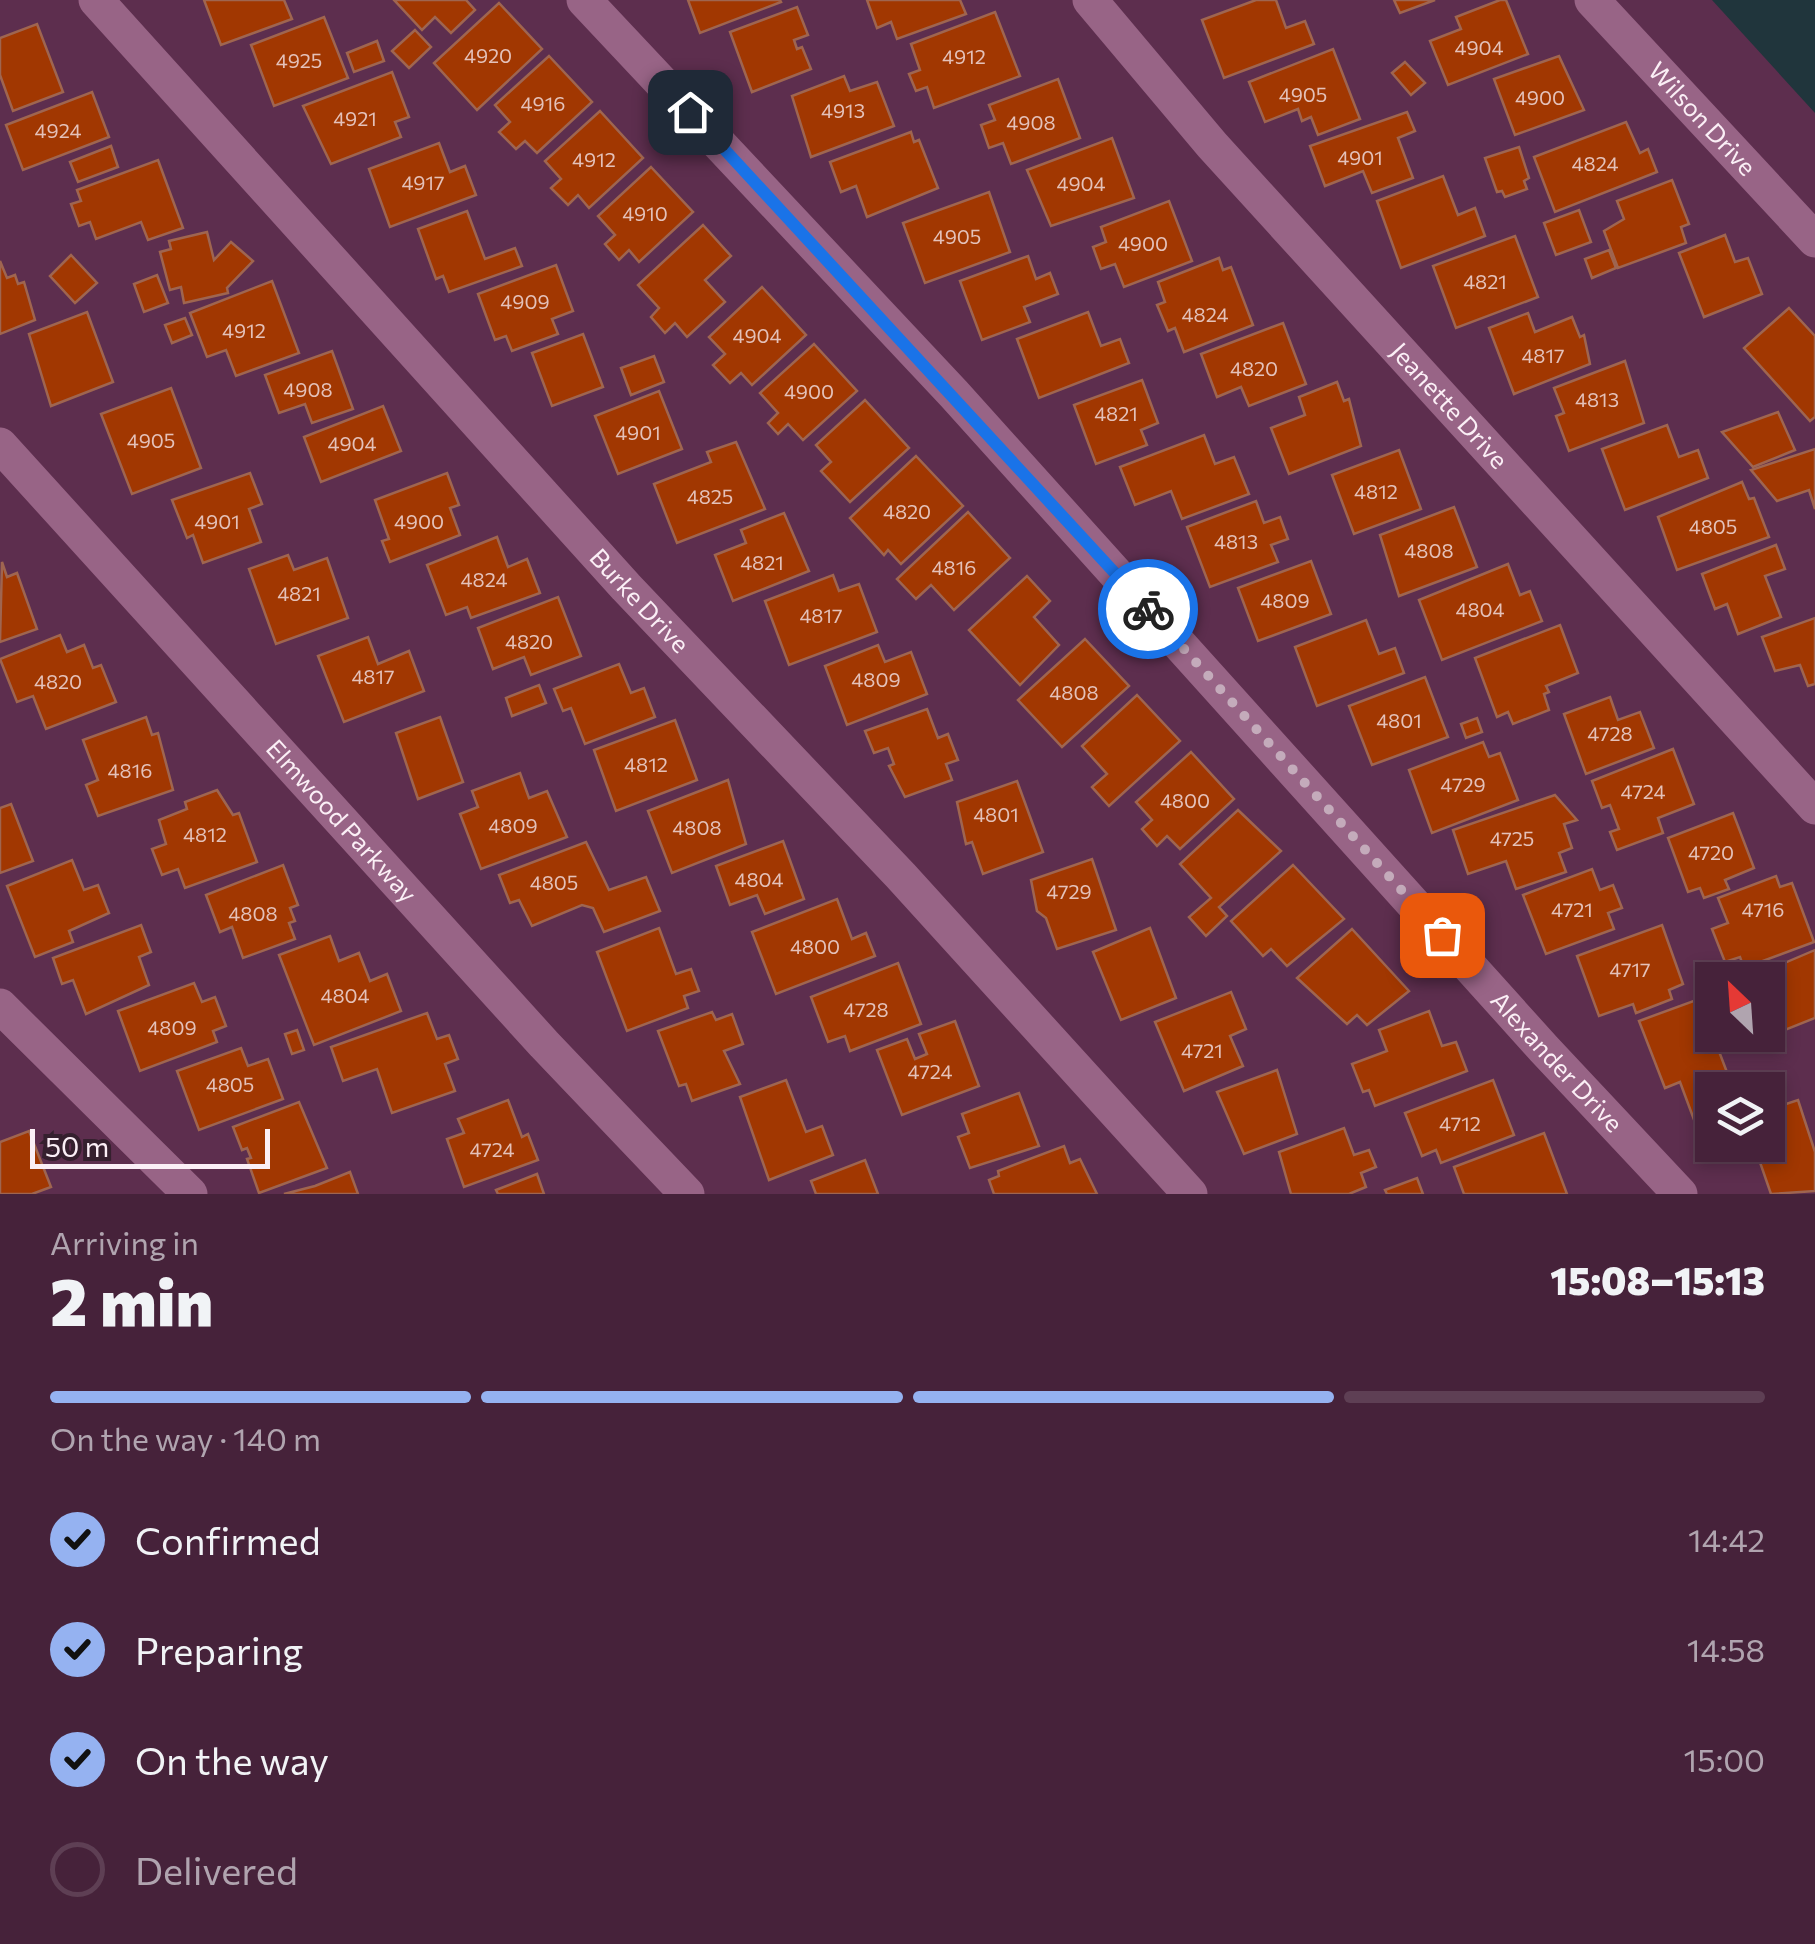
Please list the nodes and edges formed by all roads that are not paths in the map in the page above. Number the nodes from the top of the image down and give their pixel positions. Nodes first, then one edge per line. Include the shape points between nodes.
1 (96, 0) edge
2 (584, 0) edge
3 (1090, 0) edge
4 (1592, 0) edge
5 (1815, 240) edge
6 (0, 445) edge
7 (1815, 808) edge
8 (0, 1006) edge
9 (190, 1194) edge
10 (688, 1194) edge
11 (1190, 1194) edge
12 (1680, 1194) edge

1 - 11 street, Burke Drive via 626,587 902,876
2 - 12 street, Alexander Drive via 954,394
3 - 7 street, Jeanette Drive via 1212,145
4 - 5 street, Wilson Drive
6 - 10 street, Elmwood Parkway
8 - 9 street

